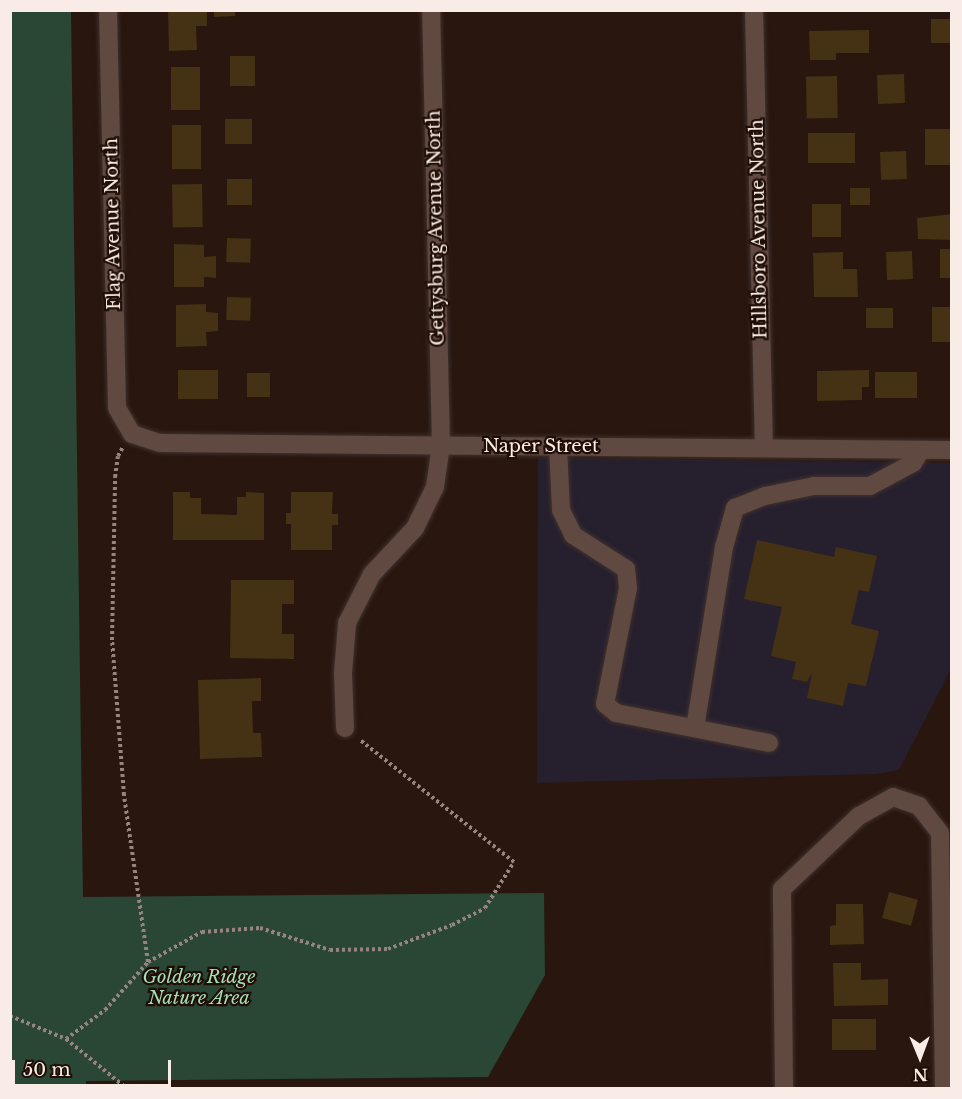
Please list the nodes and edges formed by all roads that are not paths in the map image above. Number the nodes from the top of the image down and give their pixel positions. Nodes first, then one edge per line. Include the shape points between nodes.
1 (108, 10) edge
2 (430, 10) edge
3 (754, 10) edge
4 (132, 434) joint
5 (441, 446) junction
6 (558, 446) junction
7 (764, 447) junction
8 (921, 450) junction
9 (951, 450) edge
10 (345, 728) road end
11 (695, 728) junction
12 (769, 743) dead end
13 (784, 1089) edge
14 (944, 1089) edge

1 - 4 street, Flag Avenue North via 117,408
2 - 5 street, Gettysburg Avenue North
3 - 7 street, Hillsboro Avenue North
4 - 5 street, Naper Street via 160,443
5 - 6 street, Naper Street
5 - 10 street, Gettysburg Avenue North via 435,487 415,528 372,574 347,623 343,673
6 - 7 street, Naper Street
6 - 11 street via 561,510 573,535 626,569 628,588 605,704 616,713
7 - 8 street, Naper Street
8 - 9 street, Naper Street
8 - 11 street via 913,464 879,483 814,486 765,496 735,508 724,547
11 - 12 street
13 - 14 street via 782,889 859,816 893,797 919,806 940,833

